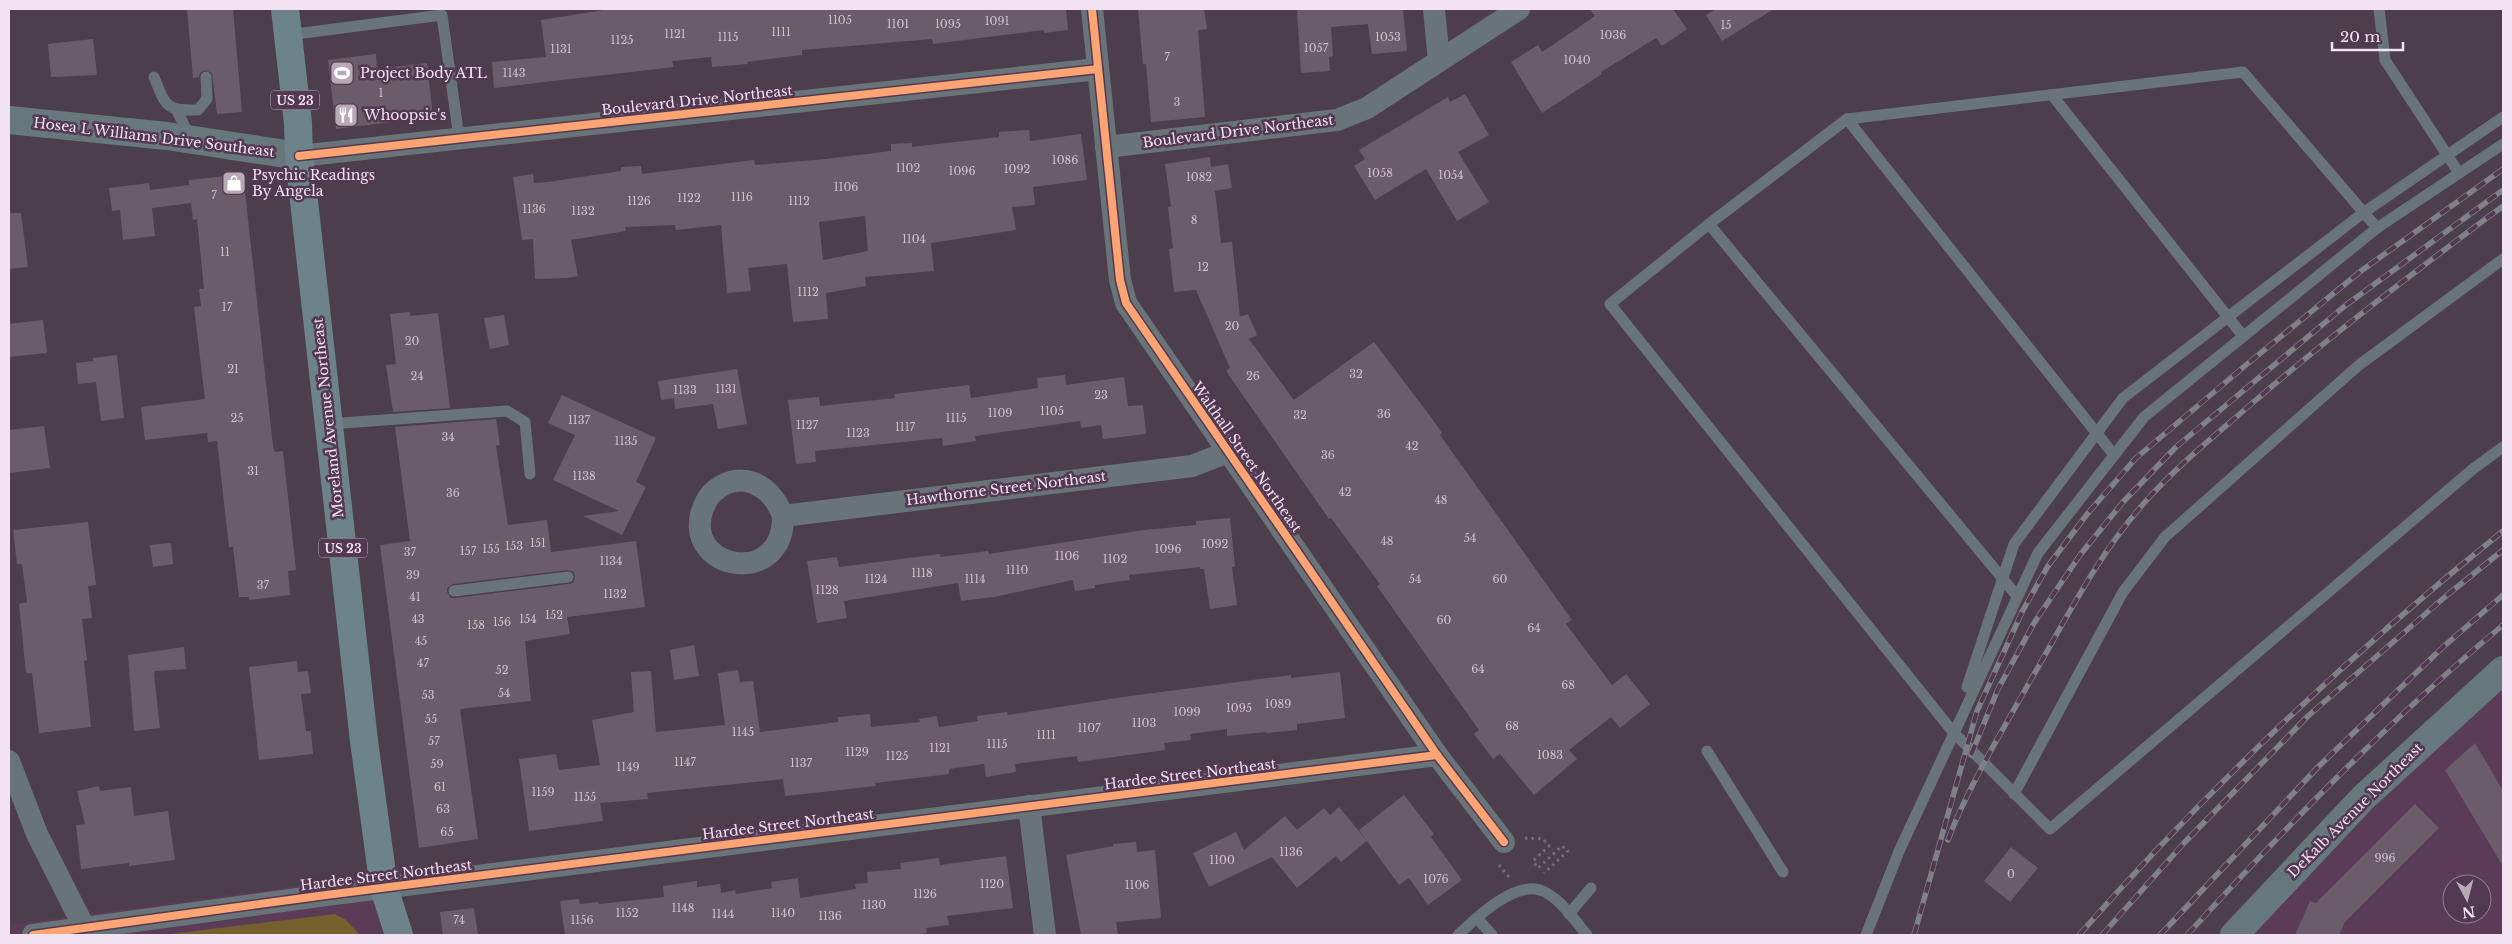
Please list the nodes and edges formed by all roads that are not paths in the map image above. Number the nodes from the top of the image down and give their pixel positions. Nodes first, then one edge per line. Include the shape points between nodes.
1 (1092, 9) edge
2 (1434, 9) edge
3 (1518, 9) edge
4 (2379, 9) edge
5 (286, 22) edge
6 (1439, 61) junction
7 (1098, 69) junction
8 (154, 77) dead end
9 (206, 77) dead end
10 (2052, 95) junction
11 (177, 111) junction
12 (2503, 117) edge
13 (1847, 119) junction
14 (9, 120) edge
15 (459, 138) junction
16 (209, 144) junction
17 (2503, 144) edge
18 (1106, 147) junction
19 (2447, 155) junction
20 (299, 156) junction
21 (2458, 173) junction
22 (2363, 213) junction
23 (1709, 224) junction
24 (2376, 228) junction
25 (2503, 259) edge
26 (2228, 317) junction
27 (2243, 336) junction
28 (329, 424) junction
29 (2097, 433) junction
30 (2503, 447) edge
31 (1228, 452) junction
32 (2114, 455) junction
33 (530, 474) dead end
34 (783, 516) dead end
35 (568, 577) dead end
36 (2003, 579) junction
37 (454, 591) dead end
38 (2017, 596) junction
39 (2503, 670) edge
40 (1952, 732) junction
41 (1707, 751) dead end
42 (1437, 755) junction
43 (9, 761) edge
44 (2014, 794) junction
45 (1029, 806) junction
46 (1504, 842) road end
47 (1783, 872) dead end
48 (384, 888) junction
49 (1591, 888) dead end
50 (1569, 914) junction
51 (1477, 918) junction
52 (85, 929) junction
53 (33, 935) edge
54 (377, 935) edge
55 (399, 935) edge
56 (1044, 935) edge
57 (1458, 935) edge
58 (1492, 935) edge
59 (1587, 935) edge
60 (1866, 935) edge
61 (2234, 935) edge

1 - 7 street, Walthall Street Northeast
2 - 6 street
3 - 6 street, Boulevard Drive Northeast
4 - 19 lane via 2385,60
5 - 15 lane via 442,15
5 - 20 highway, US 23
6 - 18 street, Boulevard Drive Northeast via 1367,108 1337,120
7 - 15 street, Boulevard Drive Northeast
7 - 18 street, Walthall Street Northeast
8 - 11 lane via 164,102
9 - 11 lane via 207,99 198,110
10 - 13 lane
10 - 22 lane via 2243,72
10 - 26 lane
11 - 16 lane via 186,129
12 - 19 lane
13 - 23 lane
13 - 29 lane
14 - 16 main road, Hosea L Williams Drive Southeast via 167,136
15 - 20 street, Boulevard Drive Northeast
16 - 20 main road, Hosea L Williams Drive Southeast
17 - 21 lane
18 - 31 street, Walthall Street Northeast via 1120,280 1126,303
19 - 21 lane
19 - 22 lane
20 - 28 highway, Moreland Avenue Northeast / US 23
21 - 24 lane
22 - 24 lane
22 - 26 lane
23 - 36 lane
23 - 40 lane via 1610,304
24 - 27 lane
25 - 44 lane via 2358,365 2165,537 2123,592
26 - 27 lane
26 - 29 lane via 2123,398
27 - 32 lane via 2144,417
28 - 33 lane via 507,411 525,422
28 - 48 highway, Moreland Avenue Northeast / US 23 via 364,741
29 - 32 lane
29 - 36 lane via 2014,544
30 - 44 lane via 2050,829
31 - 34 street, Hawthorne Street Northeast via 1192,466
31 - 42 street, Walthall Street Northeast
32 - 38 lane via 2038,553
35 - 37 lane
36 - 38 lane
36 - 40 lane
38 - 40 lane
39 - 61 main road, DeKalb Avenue Northeast via 2363,798
40 - 44 lane
40 - 60 lane
41 - 47 lane
42 - 45 street, Hardee Street Northeast
42 - 46 street
43 - 52 street via 37,834
45 - 48 street, Hardee Street Northeast
45 - 56 street
48 - 52 street, Hardee Street Northeast
48 - 54 highway, Moreland Avenue Northeast / US 23
48 - 55 highway, Moreland Avenue Northeast / US 23
49 - 50 lane
50 - 51 lane via 1549,895 1539,890 1527,890 1506,897
50 - 59 lane
51 - 57 lane
51 - 58 lane
52 - 53 street, Hardee Street Northeast

